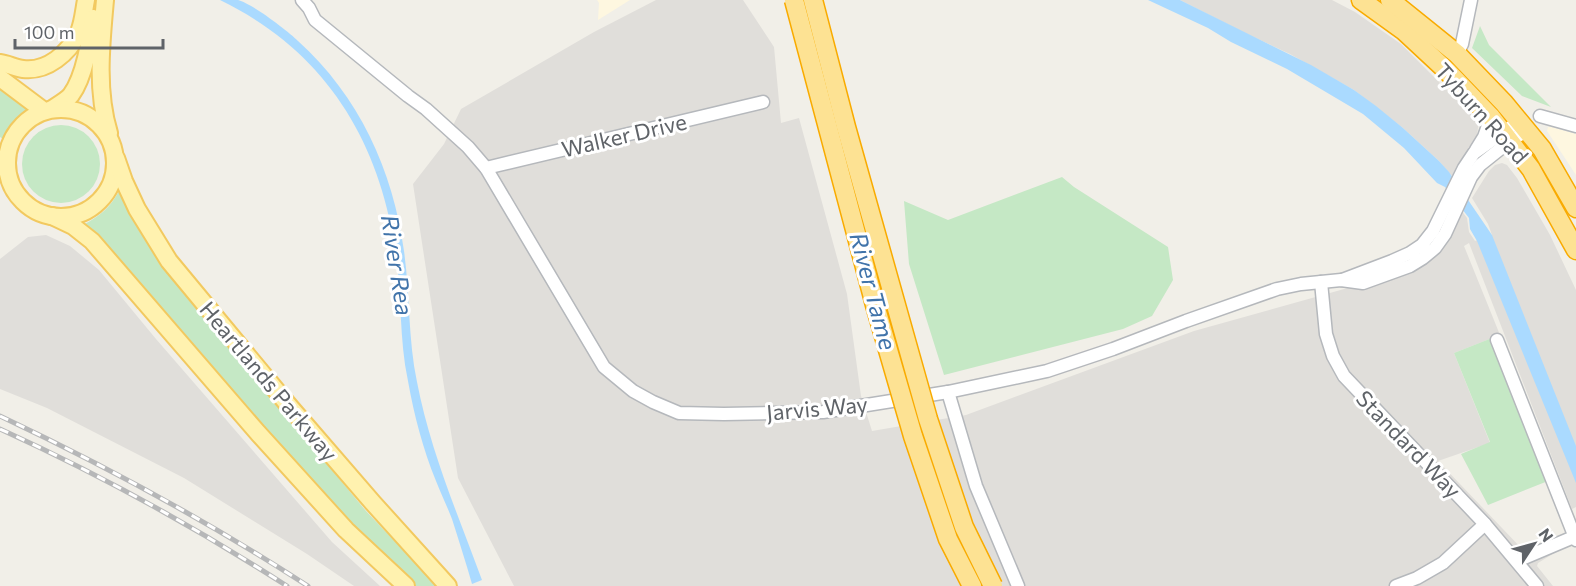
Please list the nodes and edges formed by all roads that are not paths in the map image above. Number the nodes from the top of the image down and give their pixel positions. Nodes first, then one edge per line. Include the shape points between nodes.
1 (86, 0) edge
2 (93, 0) edge
3 (105, 0) edge
4 (794, 0) edge
5 (813, 0) edge
6 (1360, 0) edge
7 (1390, 0) edge
8 (1471, 0) edge
9 (306, 3) edge
10 (1457, 54) junction
11 (0, 63) edge
12 (0, 78) edge
13 (763, 102) dead end
14 (48, 110) junction
15 (1491, 117) junction
16 (1529, 122) junction
17 (1576, 126) edge
18 (1507, 137) junction
19 (114, 150) junction
20 (0, 152) edge
21 (1474, 153) junction
22 (1491, 156) junction
23 (486, 168) junction
24 (1531, 169) junction
25 (1468, 172) junction
26 (10, 180) junction
27 (1576, 208) edge
28 (52, 216) junction
29 (1576, 250) edge
30 (1321, 282) junction
31 (1497, 340) dead end
32 (948, 392) junction
33 (1485, 524) junction
34 (1576, 538) edge
35 (1517, 561) junction
36 (406, 586) edge
37 (448, 586) edge
38 (972, 586) edge
39 (993, 586) edge
40 (1018, 586) edge
41 (1396, 586) edge
42 (1537, 586) edge

1 - 11 main road via 80,31 57,60 39,68 23,69
2 - 14 main road via 82,72 70,95
3 - 19 main road, Heartlands Parkway via 102,109
4 - 38 highway, bridge via 874,305 913,436 948,538
5 - 39 highway, bridge via 928,419 964,527
6 - 15 highway, Tyburn Road via 1404,31
7 - 10 highway, Tyburn Road
8 - 10 street
9 - 23 street, Jarvis Way via 315,20 426,109
10 - 16 highway, Tyburn Road
12 - 14 main road
13 - 23 street, Walker Drive
14 - 19 main road via 84,113 99,123
14 - 26 main road via 20,128 10,145
15 - 18 highway, Tyburn Road
15 - 21 street
16 - 17 street
16 - 18 street
16 - 27 highway, Tyburn Road
18 - 21 street
18 - 22 street, Jarvis Way
18 - 24 highway, Tyburn Road
19 - 28 main road via 111,186 98,203 84,213
19 - 37 main road, Heartlands Parkway via 137,209 169,261 290,407
20 - 26 main road
21 - 25 street
22 - 24 street via 1512,158
22 - 25 street, Jarvis Way
23 - 32 street, Jarvis Way via 604,367 653,402 679,413 822,412
24 - 29 highway, Tyburn Road
25 - 30 street, Jarvis Way via 1449,212 1422,245 1341,280
26 - 28 main road via 18,196 30,207
28 - 36 main road, Heartlands Parkway via 92,241 346,530
30 - 32 street, Jarvis Way via 1277,289 1047,371
30 - 33 street, Standard Way via 1326,334 1344,376
31 - 34 street
32 - 40 street via 976,486
33 - 35 street, Standard Way
33 - 41 street via 1443,563
34 - 35 street
35 - 42 street, Standard Way

